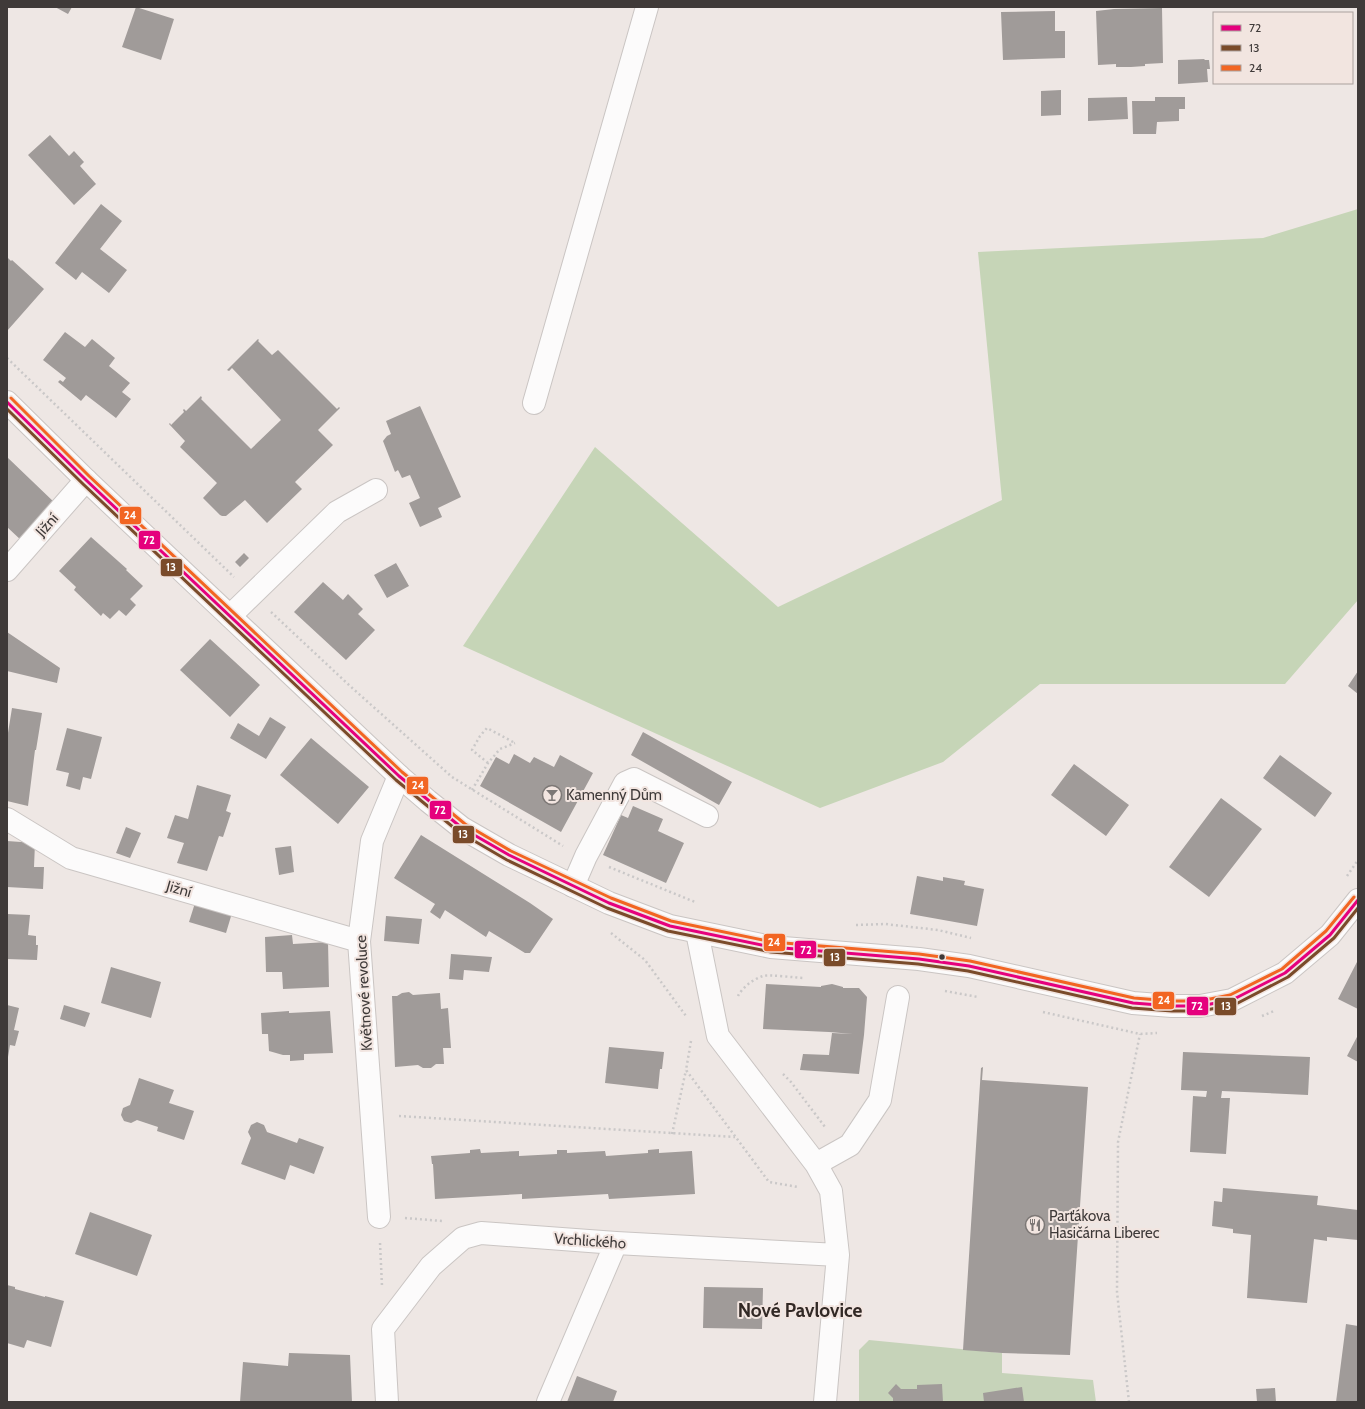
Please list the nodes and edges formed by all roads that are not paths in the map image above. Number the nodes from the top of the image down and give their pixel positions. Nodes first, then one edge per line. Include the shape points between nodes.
1 (647, 7) edge
2 (7, 402) edge
3 (534, 403) dead end
4 (86, 480) junction
5 (376, 490) dead end
6 (7, 570) edge
7 (230, 616) junction
8 (400, 776) junction
9 (707, 816) dead end
10 (7, 819) edge
11 (573, 886) junction
12 (1358, 900) edge
13 (697, 932) junction
14 (359, 941) junction
15 (898, 997) dead end
16 (816, 1164) junction
17 (379, 1217) road end
18 (616, 1243) junction
19 (838, 1255) junction
20 (386, 1402) edge
21 (548, 1402) edge
22 (825, 1402) edge

1 - 3 street
2 - 4 street
4 - 6 street, Jižní
4 - 7 street
5 - 7 street via 337,512
7 - 8 street
8 - 11 street via 462,828 509,855
8 - 14 street, Květnové revoluce via 372,840
9 - 11 street via 634,778 625,782
10 - 14 street, Jižní via 71,858
11 - 13 street via 670,926
12 - 13 street via 1330,935 1285,973 1232,1000 1200,1006 1133,1003 969,966 919,959 771,947
13 - 16 street via 718,1036
14 - 17 street, Květnové revoluce
15 - 16 street via 880,1100 850,1145
16 - 19 street via 831,1191
18 - 19 street, Vrchlického
18 - 20 street, Vrchlického via 481,1233 463,1238 431,1266 384,1329
18 - 21 street
19 - 22 street

